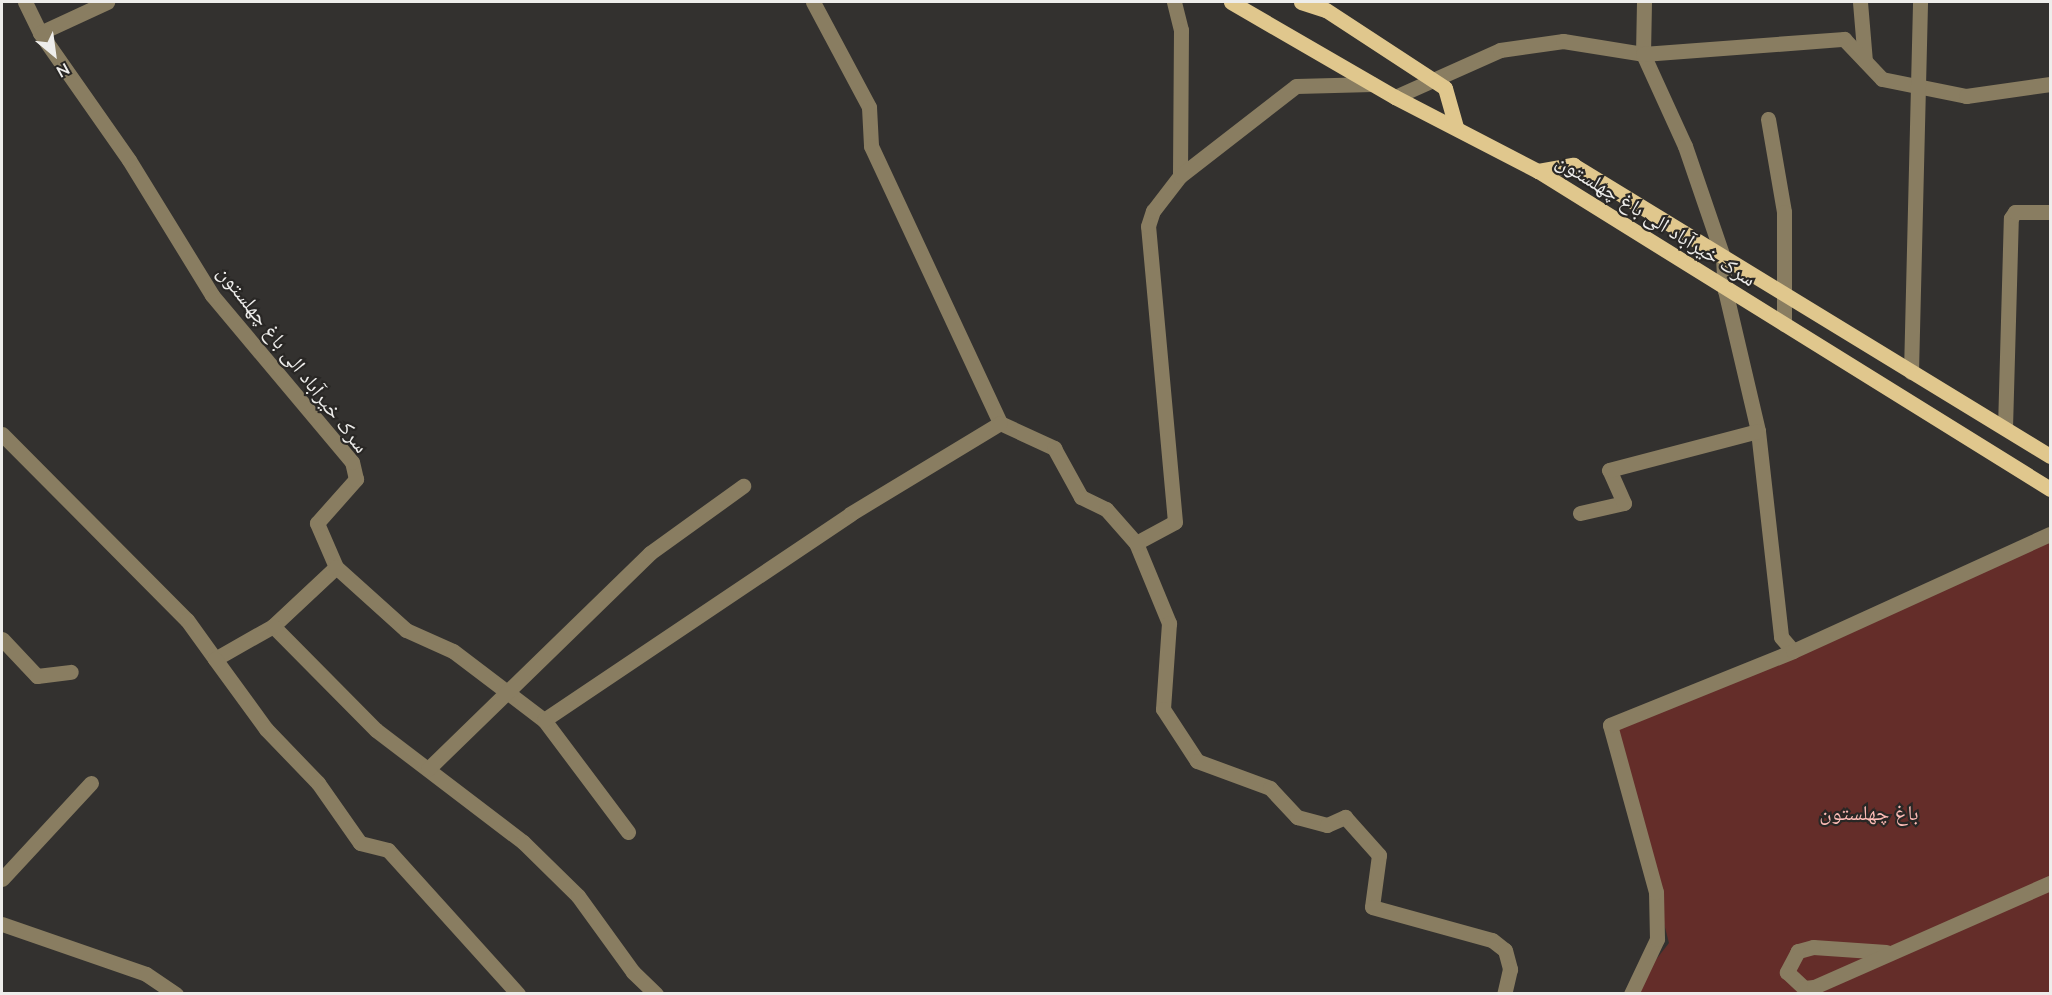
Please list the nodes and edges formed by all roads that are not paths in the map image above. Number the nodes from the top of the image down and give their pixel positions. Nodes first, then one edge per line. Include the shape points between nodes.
1 (25, 2) edge
2 (107, 2) edge
3 (813, 2) edge
4 (1174, 2) edge
5 (1231, 2) edge
6 (1300, 2) edge
7 (1644, 2) edge
8 (1860, 2) edge
9 (1920, 2) edge
10 (40, 33) junction
11 (1643, 54) junction
12 (1865, 61) junction
13 (1433, 80) junction
14 (1371, 84) junction
15 (2050, 84) edge
16 (1920, 85) junction
17 (1395, 97) junction
18 (1768, 119) dead end
19 (1456, 127) junction
20 (1538, 171) junction
21 (1180, 176) junction
22 (2050, 212) edge
23 (1722, 257) junction
24 (1725, 290) junction
25 (1787, 297) junction
26 (1784, 324) junction
27 (1911, 372) junction
28 (1000, 423) junction
29 (2005, 428) junction
30 (1758, 431) junction
31 (2, 434) edge
32 (2050, 456) edge
33 (743, 486) dead end
34 (2050, 489) edge
35 (1580, 513) dead end
36 (2050, 534) edge
37 (1136, 543) junction
38 (336, 567) junction
39 (273, 626) junction
40 (2, 639) edge
41 (1793, 651) junction
42 (215, 659) junction
43 (71, 672) dead end
44 (506, 691) junction
45 (544, 720) junction
46 (428, 769) junction
47 (91, 783) dead end
48 (628, 832) dead end
49 (2, 879) edge
50 (2050, 883) edge
51 (3, 928) edge
52 (1886, 952) junction
53 (176, 993) edge
54 (518, 993) edge
55 (656, 993) edge
56 (1504, 993) edge
57 (1631, 993) edge

1 - 10 street
2 - 10 street
3 - 28 street via 869,107 871,146
4 - 21 street via 1181,30
5 - 14 main road, سرک خیرآباد الی باغ چهلستون
6 - 13 main road via 1326,10
7 - 11 street
8 - 12 street
9 - 16 street
10 - 38 street, سرک خیرآباد الی باغ چهلستون via 129,160 212,295 352,462 356,479 317,523
11 - 12 street via 1844,39
11 - 13 street via 1563,41 1500,50
11 - 23 street via 1685,146
12 - 16 street via 1882,79
13 - 17 street
13 - 19 main road via 1445,88
14 - 17 main road, سرک خیرآباد الی باغ چهلستون
14 - 21 street via 1296,86
15 - 16 street via 1966,96
16 - 27 street
17 - 19 main road, سرک خیرآباد الی باغ چهلستون
18 - 25 street via 1784,212
19 - 20 main road, سرک خیرآباد الی باغ چهلستون
20 - 23 main road via 1573,165
20 - 24 main road, سرک خیرآباد الی باغ چهلستون
21 - 37 street via 1148,226 1175,522
22 - 29 street via 2015,212 2011,218
23 - 24 street
23 - 25 main road
24 - 26 main road, سرک خیرآباد الی باغ چهلستون
24 - 30 street
25 - 26 street
25 - 27 main road
26 - 34 main road, سرک خیرآباد الی باغ چهلستون
27 - 29 main road
28 - 37 street via 1054,448 1081,497 1106,509
28 - 45 street via 850,514
29 - 32 main road
30 - 35 street via 1610,470 1624,503
30 - 41 street via 1781,637
31 - 42 street via 188,620
33 - 44 street via 650,553 577,629
36 - 41 street
37 - 56 street via 1169,623 1163,709 1197,761 1270,788 1298,817 1327,825 1345,817 1379,855 1372,907 1492,940 1505,950 1510,969
38 - 39 street
38 - 44 street via 406,630 453,651
39 - 42 street
39 - 46 street via 376,730
40 - 43 street via 37,676
41 - 57 street via 1610,725 1656,892 1657,939
42 - 54 street via 266,729 318,783 360,843 388,850
44 - 45 street
44 - 46 street
45 - 48 street
46 - 55 street via 523,842 578,896 633,972
47 - 49 street
50 - 52 street
51 - 53 street via 146,974
52 - 52 street via 1813,947 1798,951 1787,972 1804,988 1814,987

